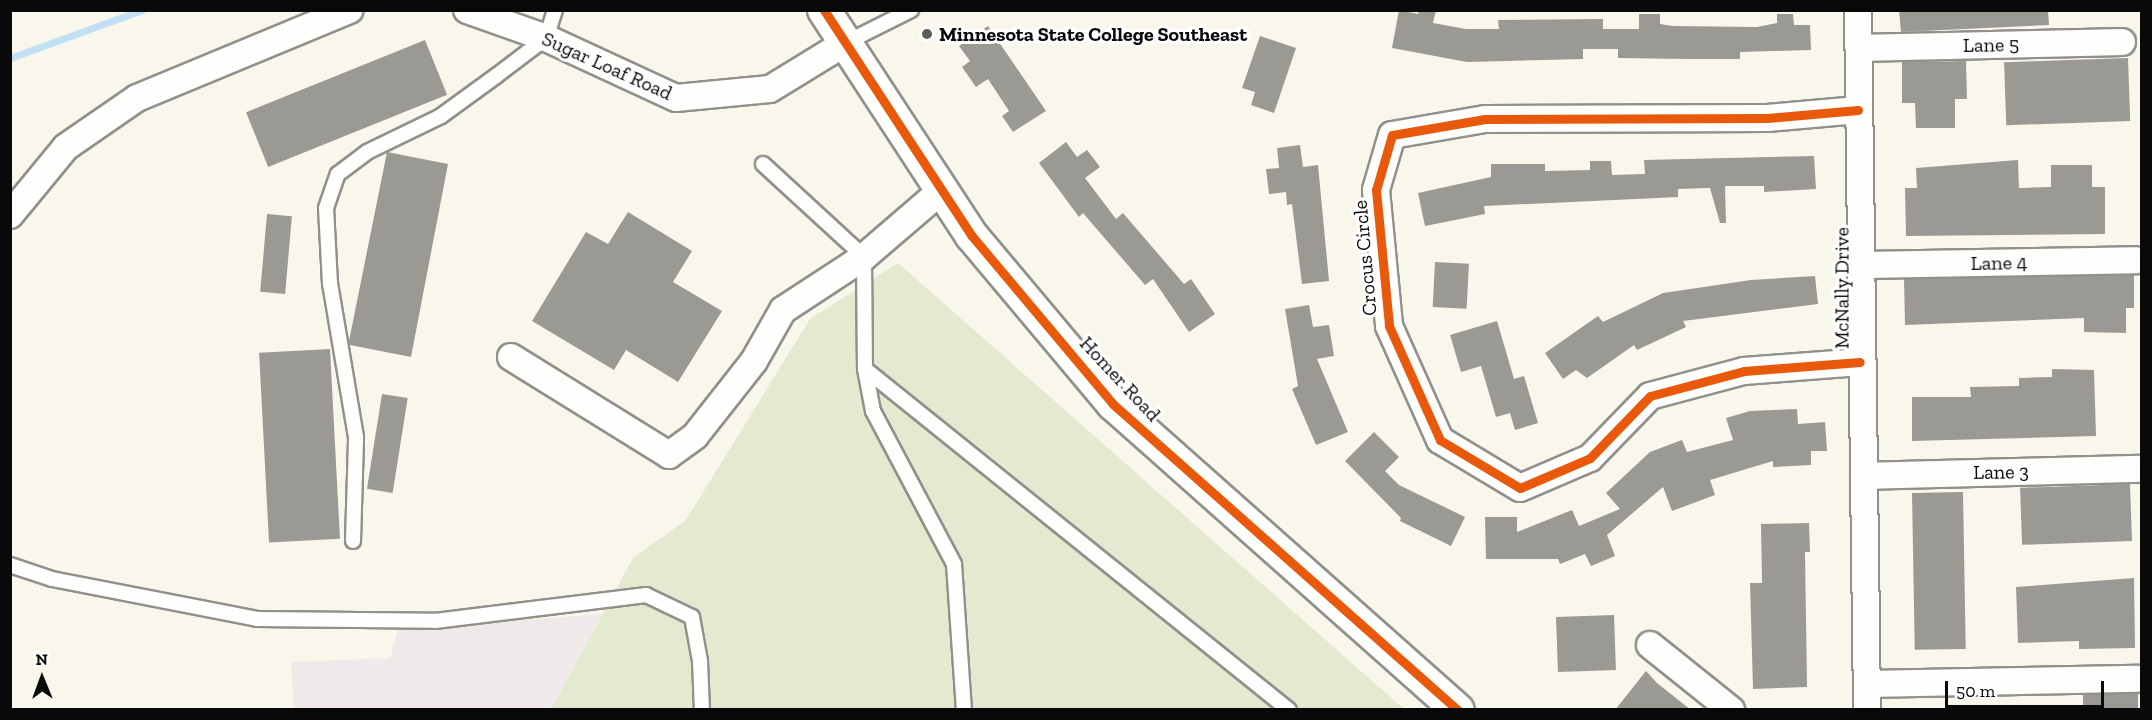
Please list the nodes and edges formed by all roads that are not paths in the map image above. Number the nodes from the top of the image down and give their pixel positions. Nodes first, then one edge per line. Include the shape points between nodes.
1 (349, 10) edge
2 (555, 10) edge
3 (824, 10) edge
4 (832, 10) edge
5 (911, 10) edge
6 (1858, 10) edge
7 (480, 13) edge
8 (546, 38) junction
9 (2122, 42) dead end
10 (845, 43) junction
11 (1860, 48) junction
12 (1858, 110) junction
13 (763, 164) dead end
14 (942, 190) junction
15 (10, 214) edge
16 (864, 257) junction
17 (2136, 260) dead end
18 (1862, 265) junction
19 (511, 357) dead end
20 (1860, 362) junction
21 (865, 369) junction
22 (2138, 469) dead end
23 (1864, 476) junction
24 (353, 541) dead end
25 (10, 566) edge
26 (1650, 645) dead end
27 (2137, 679) dead end
28 (1867, 684) junction
29 (1449, 707) edge
30 (702, 710) edge
31 (963, 710) edge
32 (1289, 710) edge
33 (1731, 710) edge
34 (1867, 710) edge

1 - 15 street via 137,98 66,147
2 - 8 lane
3 - 10 street, Homer Road
4 - 10 street, Homer Road
5 - 10 lane
6 - 11 street, McNally Drive
7 - 8 street, Sugar Loaf Road
8 - 10 street, Sugar Loaf Road via 676,98 770,89
8 - 24 lane via 441,116 367,152 338,174 326,208 330,284 356,437
9 - 11 street, Lane 5
10 - 14 street, Homer Road
11 - 12 street, McNally Drive
12 - 18 street, McNally Drive
12 - 20 street, Crocus Circle via 1767,118 1485,119 1392,135 1376,190 1389,326 1440,440 1520,488 1590,458 1650,396 1744,371
13 - 16 lane
14 - 16 street
14 - 29 street, Homer Road via 972,236 1113,404
16 - 19 street via 783,310 754,361 695,436 669,455
16 - 21 lane
17 - 18 street, Lane 4
18 - 20 street, McNally Drive
20 - 23 street, McNally Drive
21 - 31 lane via 873,411 954,564
21 - 32 lane
22 - 23 street, Lane 3
23 - 28 street, McNally Drive
25 - 30 lane via 52,579 257,619 435,621 646,595 692,617 700,661
26 - 33 street
27 - 28 street
28 - 34 street, McNally Drive

